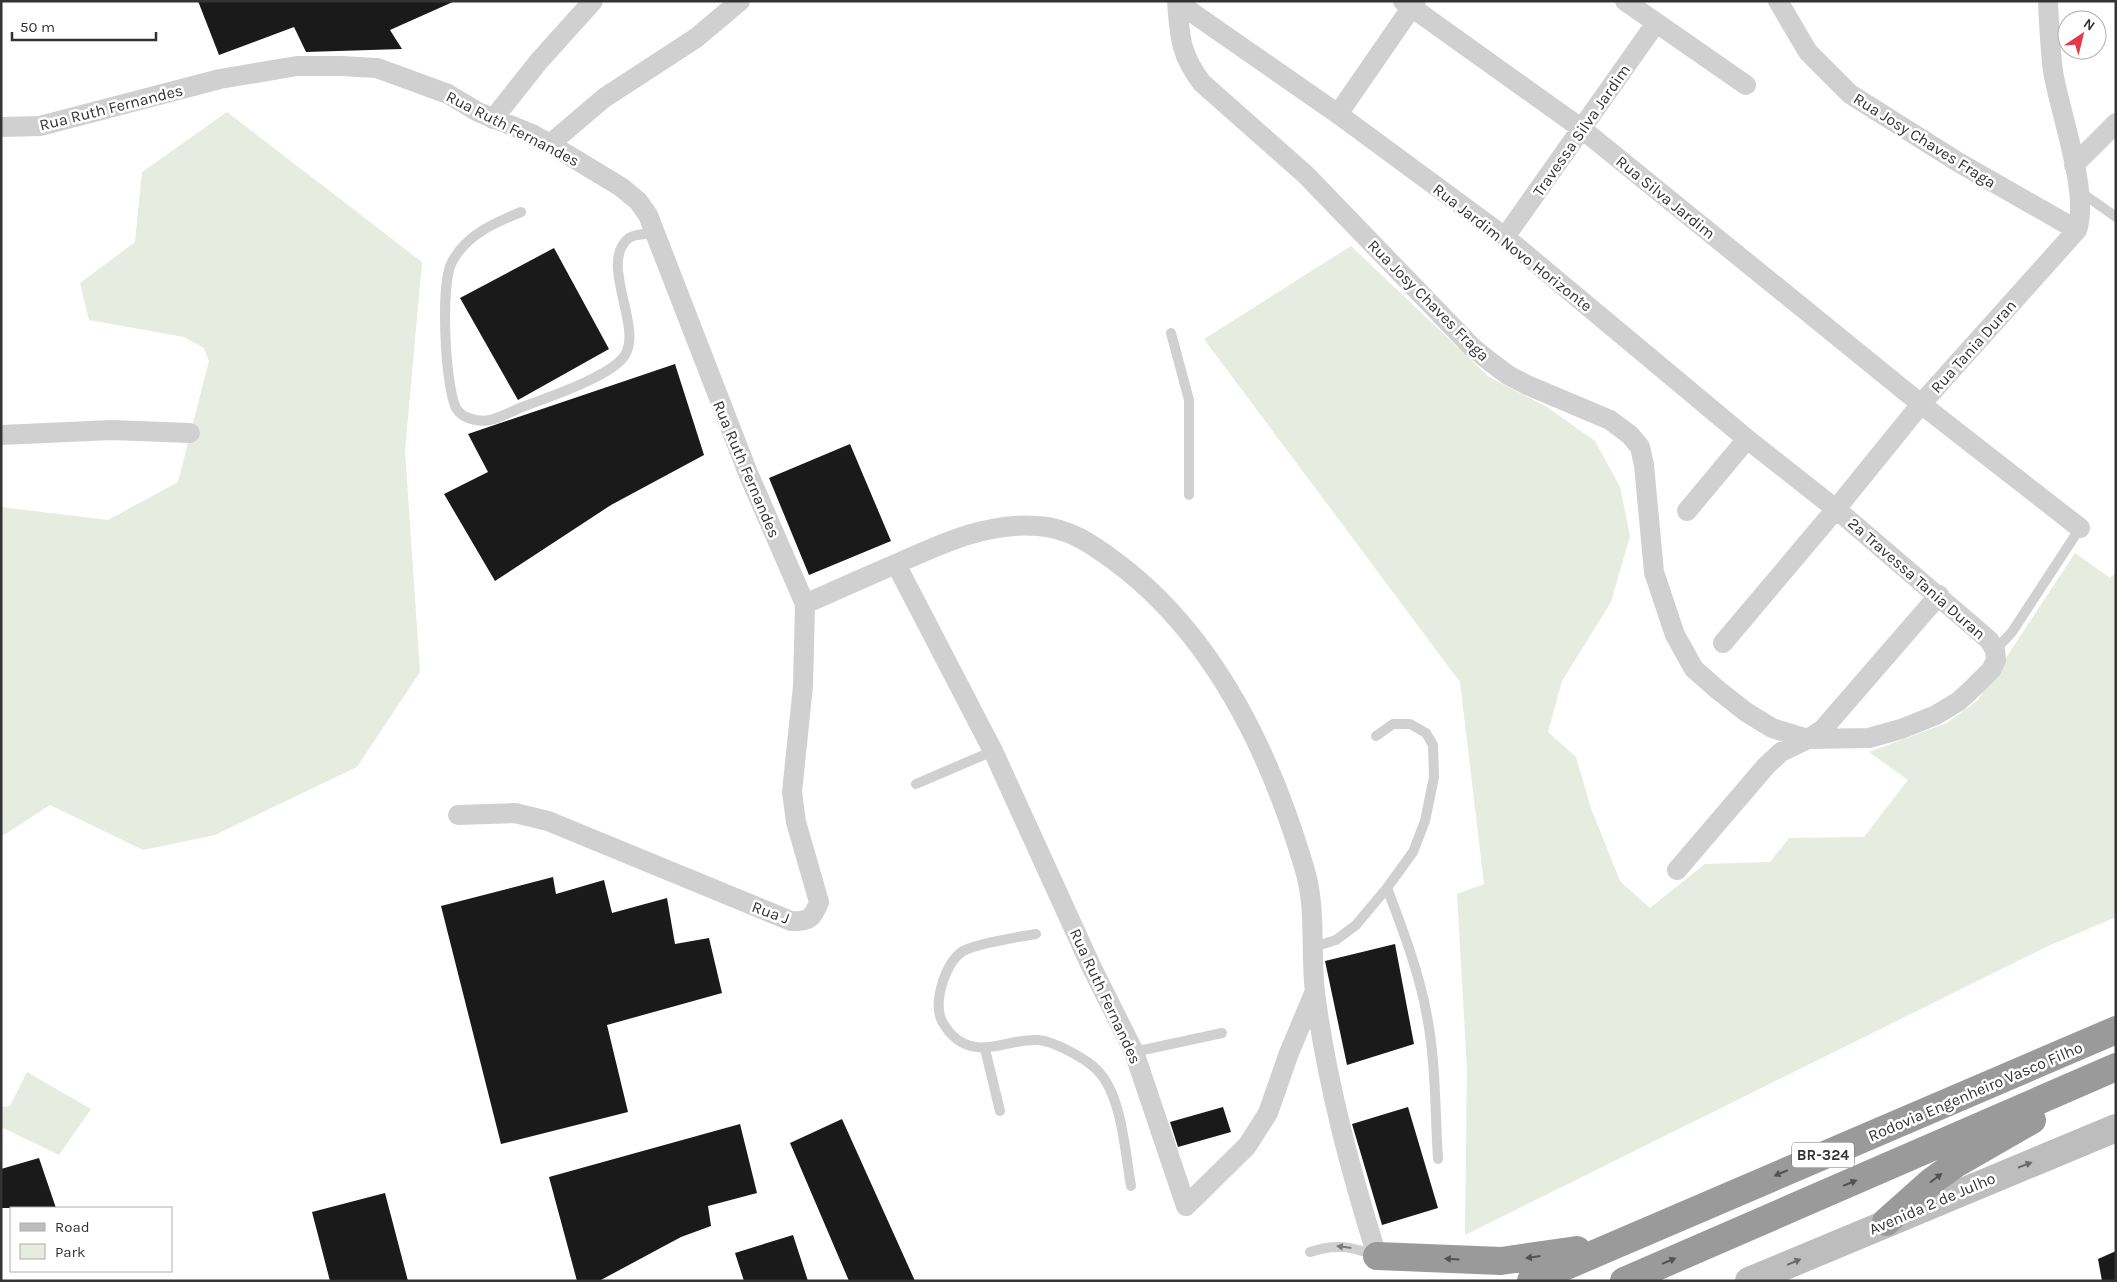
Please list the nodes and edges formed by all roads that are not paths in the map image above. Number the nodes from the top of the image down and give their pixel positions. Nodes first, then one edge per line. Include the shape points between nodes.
1 (593, 1) edge
2 (740, 1) edge
3 (1625, 1) edge
4 (1778, 1) edge
5 (2048, 1) edge
6 (1177, 2) edge
7 (1410, 3) edge
8 (1656, 22) junction
9 (1746, 85) dead end
10 (1338, 114) junction
11 (494, 119) junction
12 (2116, 123) edge
13 (1, 127) edge
14 (1582, 129) junction
15 (550, 144) junction
16 (2074, 165) junction
17 (2078, 191) junction
18 (521, 212) dead end
19 (2116, 217) edge
20 (2077, 230) junction
21 (655, 233) junction
22 (1505, 237) junction
23 (1171, 333) dead end
24 (1921, 404) junction
25 (190, 433) dead end
26 (1, 435) edge
27 (1747, 439) junction
28 (1189, 496) dead end
29 (1836, 509) junction
30 (1686, 511) dead end
31 (2080, 528) joint
32 (896, 564) junction
33 (1938, 595) junction
34 (805, 604) junction
35 (1723, 643) dead end
36 (1995, 650) junction
37 (1694, 669) joint
38 (1376, 736) dead end
39 (1808, 740) junction
40 (993, 751) junction
41 (916, 784) dead end
42 (458, 815) dead end
43 (1677, 870) dead end
44 (1387, 888) junction
45 (1036, 934) dead end
46 (1313, 947) junction
47 (1315, 990) junction
48 (2116, 1030) edge
49 (1222, 1033) dead end
50 (984, 1049) junction
51 (1134, 1052) junction
52 (2111, 1069) edge
53 (1000, 1111) dead end
54 (2116, 1128) edge
55 (1438, 1159) dead end
56 (1131, 1186) dead end
57 (1886, 1222) junction
58 (1648, 1230) junction
59 (1310, 1252) dead end
60 (1377, 1256) junction
61 (1531, 1281) edge
62 (1624, 1281) edge
63 (1749, 1281) edge

1 - 11 street
2 - 15 street via 688,44 604,98
3 - 8 street
4 - 20 street, Rua Josy Chaves Fraga via 1808,52 1850,94 1958,162
5 - 16 street via 2053,72
6 - 10 street, Rua Jardim Novo Horizonte
6 - 37 street, Rua Josy Chaves Fraga via 1182,50 1202,83 1306,175 1472,347 1508,375 1610,420 1640,447 1654,572 1675,635
7 - 10 street
7 - 14 street, Rua Silva Jardim
8 - 9 street
8 - 14 street, Travessa Silva Jardim
10 - 22 street, Rua Jardim Novo Horizonte
11 - 13 street, Rua Ruth Fernandes via 448,94 377,68 297,66 220,79 40,126
11 - 15 street, Rua Ruth Fernandes
12 - 16 street
14 - 22 street, Travessa Silva Jardim
14 - 24 street, Rua Silva Jardim
15 - 21 street, Rua Ruth Fernandes via 621,187 638,201
16 - 17 street
17 - 19 lane
17 - 20 street via 2081,220
18 - 21 lane via 490,225 472,238 451,264 447,283 446,336 449,382 457,409 463,416 474,420 490,420 574,388 611,367 626,354 629,337 619,285 618,258 622,245 631,237
20 - 24 street, Rua Tania Duran
21 - 34 street, Rua Ruth Fernandes via 748,473
22 - 27 street, Rua Jardim Novo Horizonte
23 - 28 lane via 1189,400
24 - 29 street, Rua Tania Duran
24 - 31 street, Rua Silva Jardim
25 - 26 street via 112,430
27 - 29 street, Rua Jardim Novo Horizonte
27 - 30 street
29 - 33 street, 2ª Travessa Tania Duran
29 - 35 street, Rua Tania Duran
31 - 36 lane via 2012,632
32 - 34 street, Rua Ruth Fernandes
32 - 40 street, Rua Ruth Fernandes
32 - 46 street, Rua Ruth Fernandes via 954,538 998,526 1039,526 1073,532 1134,576 1167,607 1201,647 1260,746 1305,869 1312,902
33 - 36 street, 2ª Travessa Tania Duran via 1989,640
33 - 39 street via 1823,729
34 - 42 street, Rua J via 803,686 792,792 796,822 819,902 812,917 804,922 791,921 548,821 515,813
36 - 39 street, 2ª Travessa Tania Duran via 1996,660 1990,670 1959,702 1936,714 1869,738
37 - 39 street, 2ª Travessa Tania Duran via 1746,712 1772,728
38 - 44 lane via 1393,724 1410,724 1426,733 1433,745 1434,777 1426,821 1413,852
39 - 43 street via 1782,752 1766,766
40 - 41 lane
40 - 51 street, Rua Ruth Fernandes
44 - 46 lane via 1356,925 1336,940
44 - 55 lane via 1414,960 1428,1018
45 - 50 lane via 963,951 948,969 939,991 940,1016 952,1035 968,1046
46 - 47 street, Rua Ruth Fernandes
47 - 51 street, Rua Ruth Fernandes via 1268,1113 1246,1146 1186,1206
47 - 60 street, Rua Ruth Fernandes via 1334,1102 1352,1178
48 -> 58 highway, Rodovia Engenheiro Vasco Filho / BR-324
49 - 51 lane
50 - 53 lane
50 - 56 lane via 1039,1040 1073,1052 1098,1071 1112,1093
57 -> 52 highway via 1932,1180
62 -> 52 highway, Rodovia Engenheiro Vasco Filho / BR-324
57 -> 54 main road, Avenida 2 de Julho
63 -> 57 main road, Avenida 2 de Julho
58 -> 60 highway via 1585,1249 1501,1261
58 - 61 highway, Rodovia Engenheiro Vasco Filho / BR-324
60 -> 59 lane via 1345,1246 1327,1246

